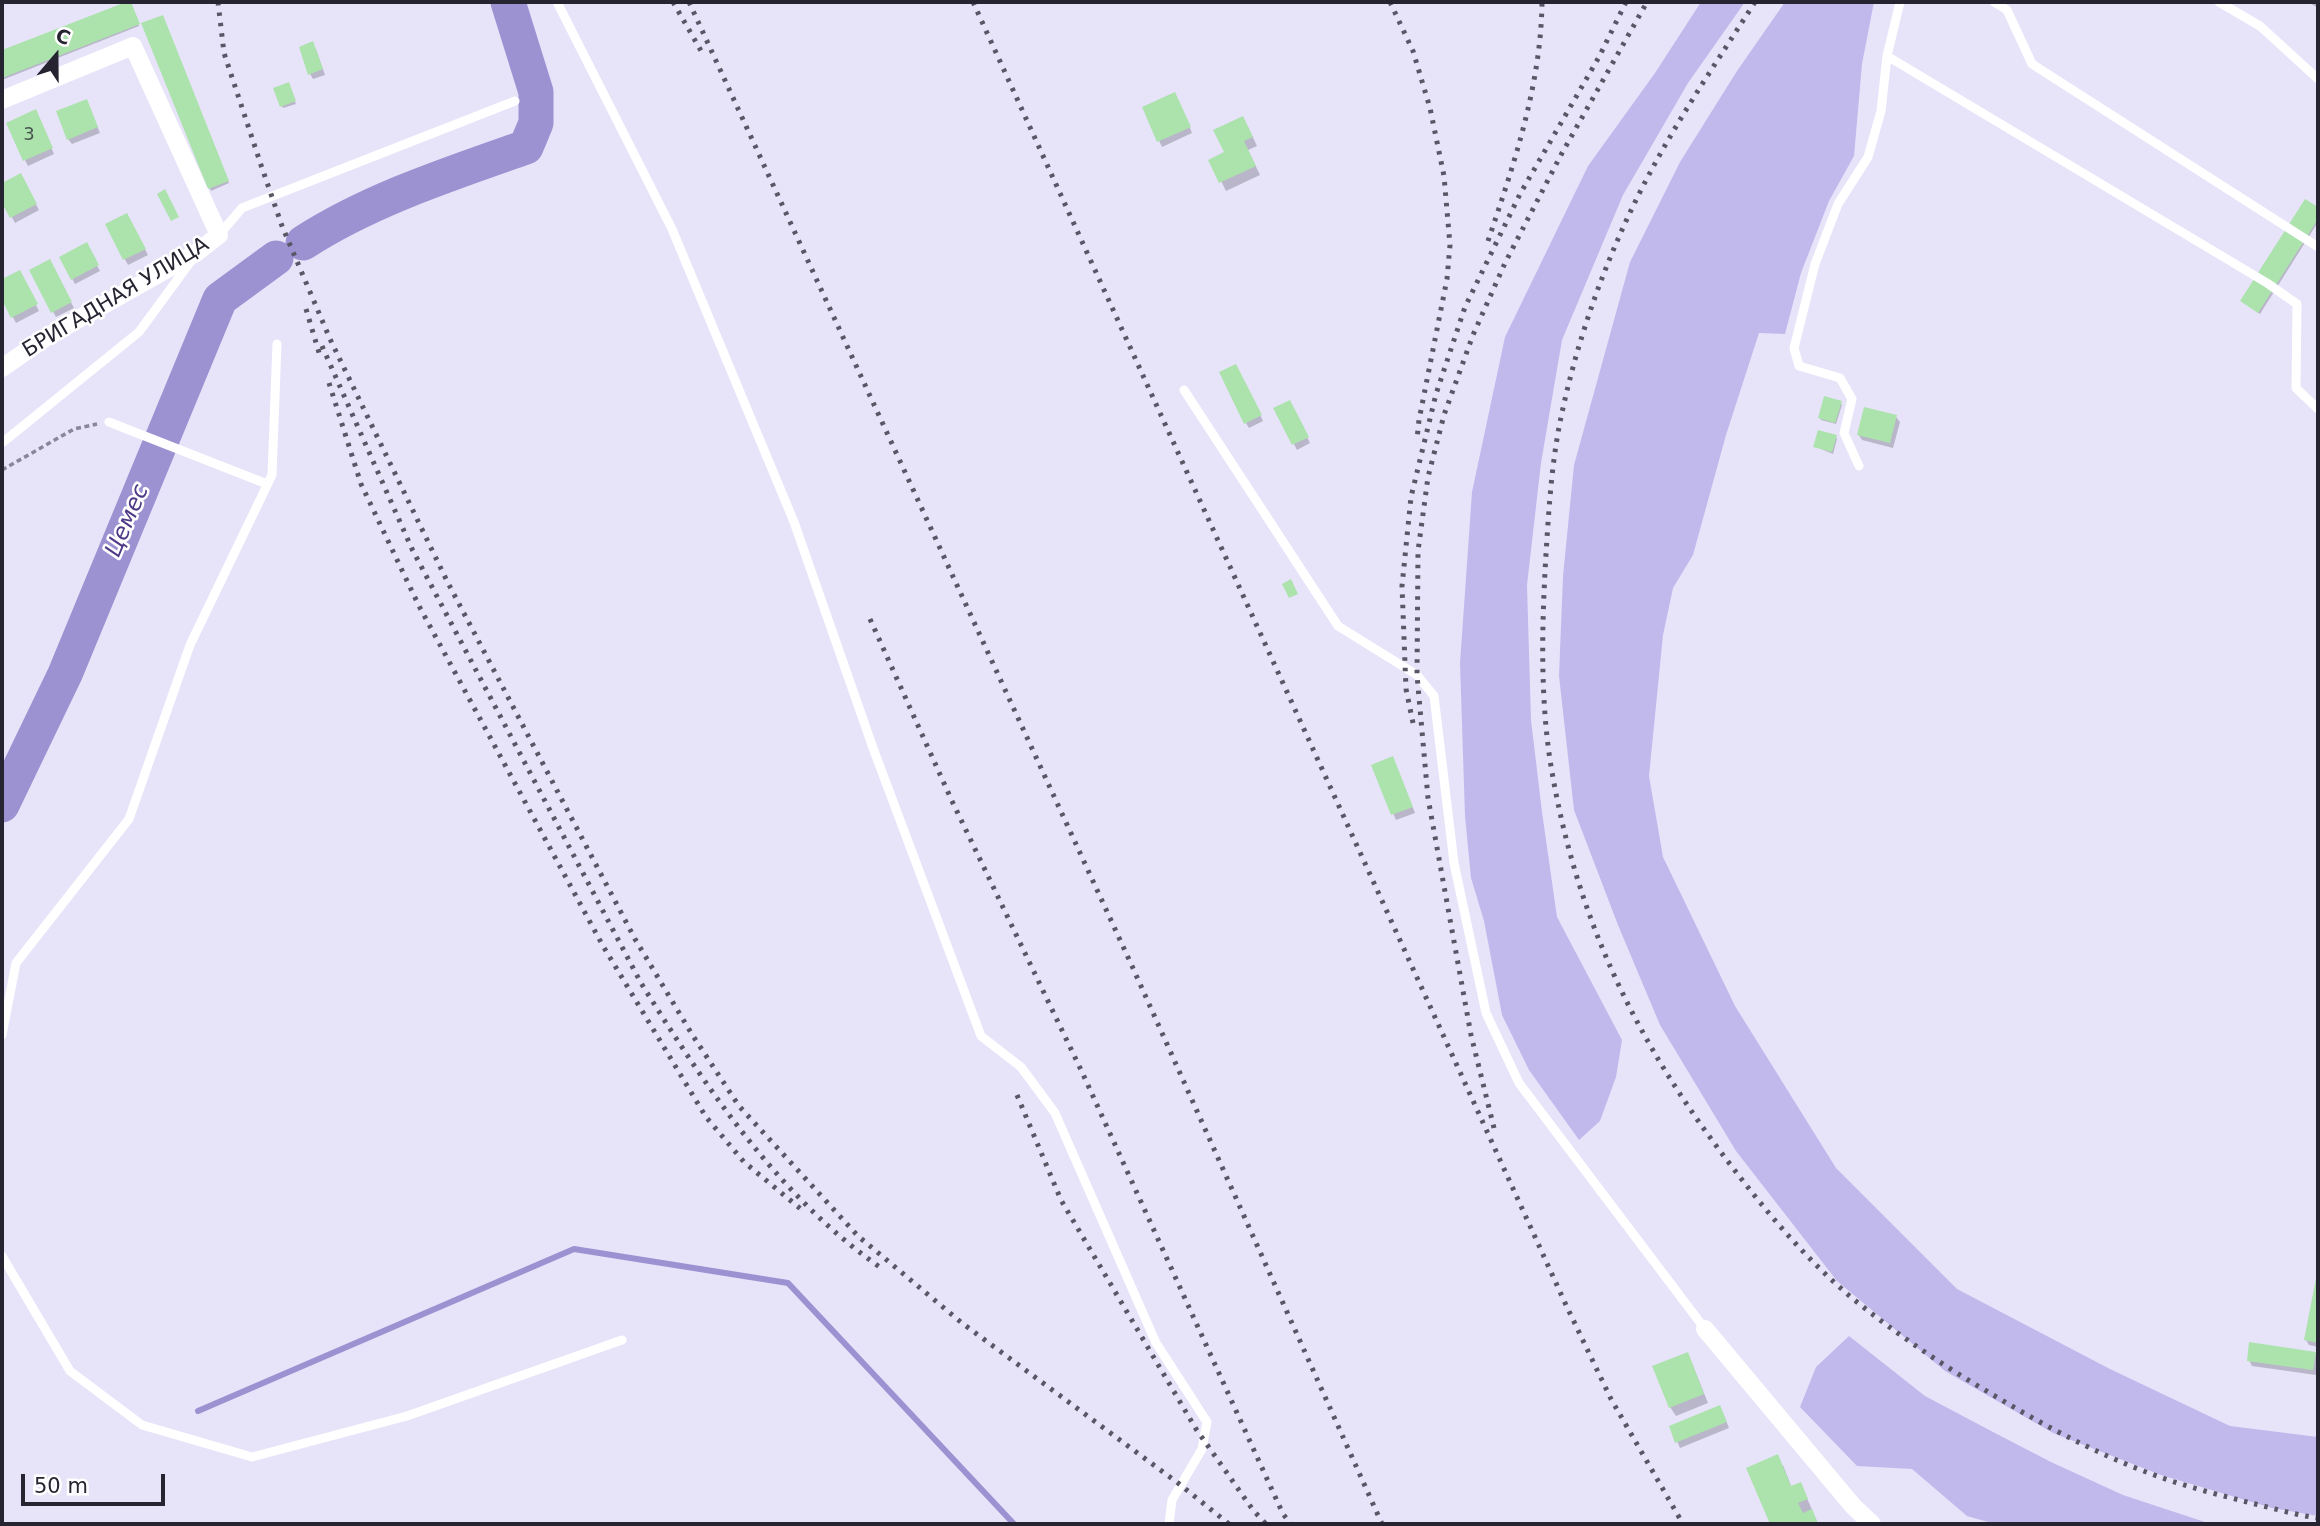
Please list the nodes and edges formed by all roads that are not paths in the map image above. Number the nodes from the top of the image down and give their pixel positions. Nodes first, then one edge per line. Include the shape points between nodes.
1 (557, 2) edge
2 (1900, 2) edge
3 (1994, 2) edge
4 (2219, 2) edge
5 (1887, 56) junction
6 (2318, 79) edge
7 (2, 100) edge
8 (515, 101) dead end
9 (219, 235) junction
10 (2318, 247) edge
11 (197, 252) junction
12 (277, 344) dead end
13 (2, 368) edge
14 (1184, 390) dead end
15 (2318, 409) edge
16 (109, 422) road end
17 (2, 443) edge
18 (1859, 466) dead end
19 (267, 484) junction
20 (2, 1035) edge
21 (2, 1256) edge
22 (1705, 1329) joint
23 (622, 1340) dead end
24 (1169, 1524) edge
25 (1872, 1524) edge

1 - 24 lane via 672,229 794,522 981,1035 1021,1067 1055,1113 1156,1343 1208,1422 1202,1448 1172,1500
2 - 5 lane
3 - 10 lane via 2007,10 2032,64
4 - 6 lane via 2260,26
5 - 15 lane via 2297,304 2296,388
5 - 18 lane via 1881,111 1868,157 1833,216 1815,264 1794,348 1799,366 1840,378 1852,399 1844,433
7 - 9 street, БРИГАДНАЯ УЛИЦА via 133,46
8 - 9 lane via 242,208
9 - 11 street, БРИГАДНАЯ УЛИЦА
11 - 13 street, БРИГАДНАЯ УЛИЦА via 45,338
11 - 17 lane via 139,332
12 - 19 lane via 272,475
14 - 22 lane via 1338,626 1417,675 1434,696 1454,863 1486,1013 1519,1083
16 - 19 lane
19 - 20 lane via 190,645 129,818 16,962
21 - 23 lane via 70,1371 142,1425 251,1457 408,1416
22 - 25 street

